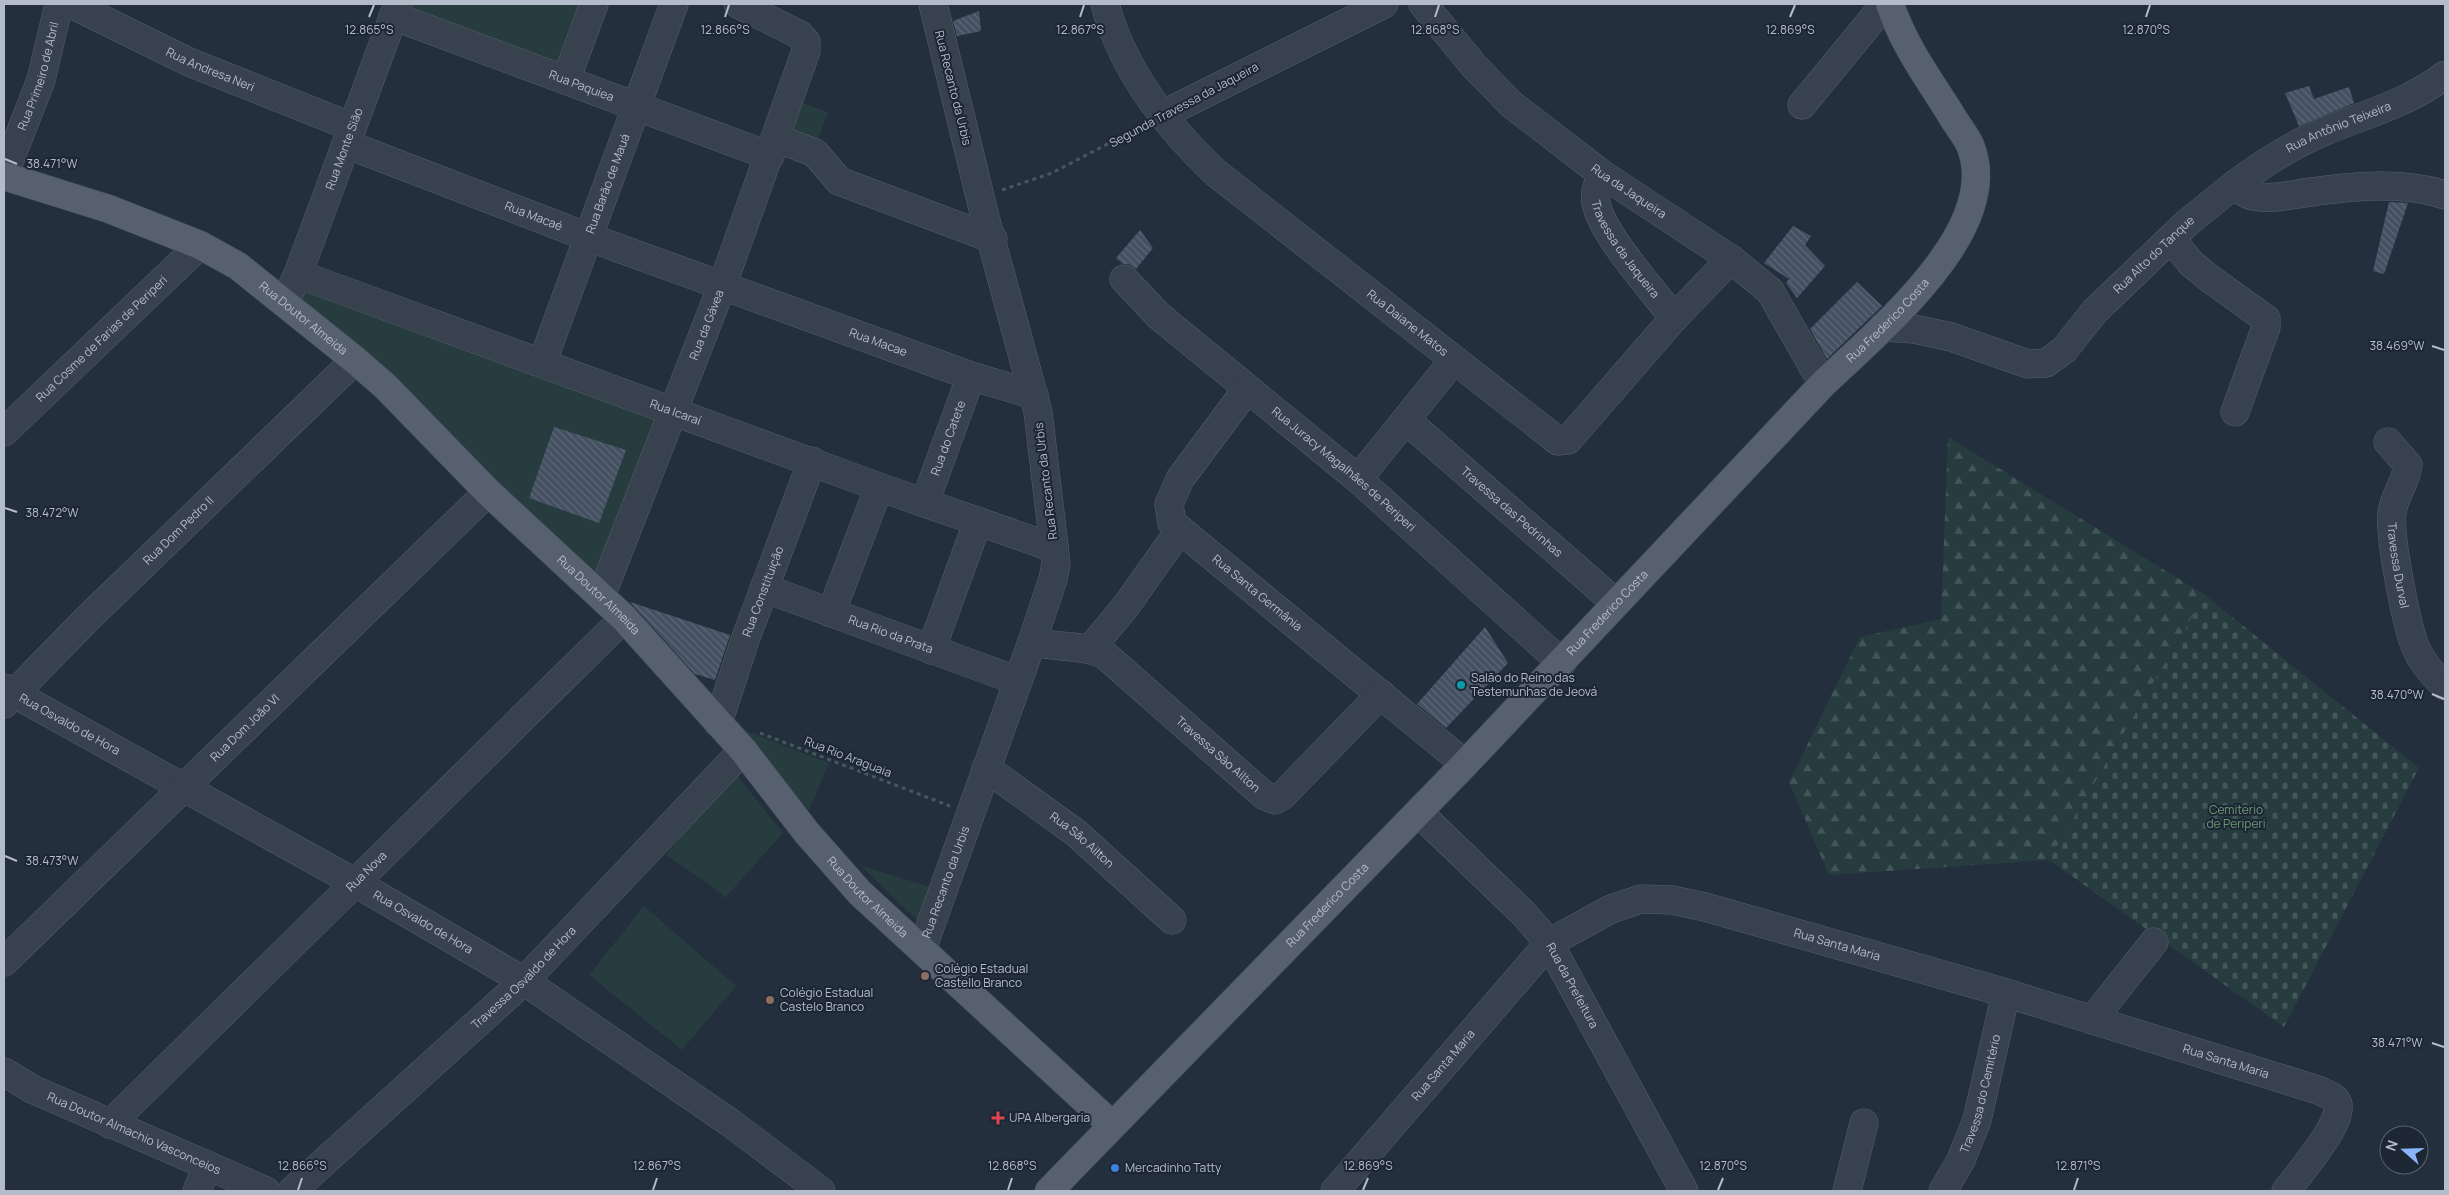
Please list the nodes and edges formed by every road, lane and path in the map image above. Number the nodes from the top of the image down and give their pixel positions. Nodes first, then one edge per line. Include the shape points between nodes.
1 (59, 4) edge
2 (71, 4) edge
3 (594, 4) edge
4 (674, 4) edge
5 (738, 4) edge
6 (933, 4) edge
7 (1105, 4) edge
8 (1384, 4) edge
9 (1423, 4) edge
10 (1885, 4) edge
11 (1890, 4) edge
12 (395, 10) edge
13 (2445, 75) edge
14 (566, 80) junction
15 (1802, 105) dead end
16 (635, 106) junction
17 (1162, 115) junction
18 (349, 136) junction
19 (773, 147) junction
20 (1602, 174) junction
21 (4, 176) edge
22 (2234, 185) junction
23 (2445, 195) edge
24 (980, 197) junction
25 (588, 237) junction
26 (992, 239) junction
27 (2171, 239) junction
28 (200, 245) junction
29 (1731, 259) junction
30 (1124, 279) dead end
31 (294, 283) joint
32 (722, 286) junction
33 (1674, 318) junction
34 (1883, 327) junction
35 (355, 360) junction
36 (1453, 361) junction
37 (542, 363) junction
38 (971, 376) junction
39 (1824, 384) junction
40 (1247, 389) junction
41 (1034, 395) junction
42 (674, 412) junction
43 (2235, 412) dead end
44 (1406, 420) junction
45 (4, 432) edge
46 (2388, 442) dead end
47 (812, 461) junction
48 (1358, 479) junction
49 (879, 487) junction
50 (488, 492) junction
51 (925, 502) junction
52 (978, 521) junction
53 (1179, 531) junction
54 (1054, 548) junction
55 (764, 588) junction
56 (602, 596) junction
57 (1616, 603) junction
58 (831, 613) junction
59 (624, 618) junction
60 (1032, 642) junction
61 (1091, 648) junction
62 (931, 650) junction
63 (1562, 663) junction
64 (1018, 681) junction
65 (2445, 686) edge
66 (1381, 694) junction
67 (7, 695) edge
68 (718, 723) junction
69 (750, 741) junction
70 (1465, 764) junction
71 (986, 768) junction
72 (184, 786) junction
73 (1418, 812) junction
74 (970, 813) junction
75 (354, 882) junction
76 (1172, 920) dead end
77 (2154, 942) dead end
78 (1549, 943) junction
79 (922, 949) junction
80 (4, 962) edge
81 (524, 981) junction
82 (2006, 993) junction
83 (2092, 1020) junction
84 (4, 1072) edge
85 (1864, 1123) dead end
86 (110, 1124) junction
87 (1112, 1125) junction
88 (208, 1165) junction
89 (197, 1191) edge
90 (266, 1191) edge
91 (292, 1191) edge
92 (821, 1191) edge
93 (1049, 1191) edge
94 (1335, 1191) edge
95 (1684, 1191) edge
96 (1847, 1191) edge
97 (1943, 1191) edge
98 (2286, 1191) edge

1 - 21 street, Rua Primeiro de Abril via 41,80
2 - 18 street, Rua Andresa Neri
3 - 14 street
4 - 16 street, Rua Barão de Mauá
5 - 19 street, Rua da Gávea via 800,34 806,42 806,51
6 - 24 street, Rua Recanto da Urbis
7 - 17 street, Rua Daiane Matos via 1120,47 1138,81
8 - 17 street, Segunda Travessa da Jaqueira
9 - 20 street, Rua da Jaqueira via 1474,66 1511,104
10 - 15 street
11 - 34 main road, Rua Frederico Costa via 1906,43 1970,144 1977,183 1965,225 1952,249
12 - 14 street, Rua Paquiea
12 - 18 street, Rua Monte Sião
13 - 22 street, Rua Antônio Teixeira via 2418,93 2315,135
14 - 16 street, Rua Paquiea
16 - 19 street, Rua Paquiea
16 - 25 street, Rua Barão de Mauá
17 - 24 path, Segunda Travessa da Jaqueira via 1052,173
17 - 36 street, Rua Daiane Matos via 1191,150 1216,173
18 - 25 street, Rua Macaé
18 - 31 street, Rua Monte Sião
19 - 26 street, Rua Paquiea via 815,153 839,181
19 - 32 street, Rua da Gávea
20 - 29 street, Rua da Jaqueira
20 - 33 street, Travessa da Jaqueira via 1595,195 1596,208 1611,235
21 - 28 main road, Rua Doutor Almeida via 109,209
22 - 23 street via 2249,195 2262,198 2320,190 2395,186 2421,188
22 - 27 street, Rua Alto do Tanque
24 - 26 street, Rua Recanto da Urbis
25 - 32 street, Rua Macaé
25 - 37 street, Rua Barão de Mauá
26 - 41 street, Rua Recanto da Urbis
27 - 34 street, Rua Alto do Tanque via 2095,310 2064,350 2046,363 2028,364 1951,337 1914,329
27 - 43 street via 2209,278 2266,319 2266,327
28 - 35 main road, Rua Doutor Almeida via 238,266
28 - 45 street, Rua Cosme de Farias de Periperi
29 - 33 street, Rua Daiane Matos
29 - 39 street, Rua da Jaqueira via 1770,291
30 - 40 street, Rua Juracy Magalhâes de Periperi via 1159,316
31 - 37 street, Rua Icaraí
32 - 38 street, Rua Macae
32 - 42 street, Rua da Gávea
33 - 36 street, Rua Daiane Matos via 1564,442 1554,440
34 - 39 main road, Rua Frederico Costa
35 - 50 main road, Rua Doutor Almeida via 385,386
35 - 67 street, Rua Dom Pedro II
36 - 44 street
37 - 42 street, Rua Icaraí
38 - 41 street, Rua Macae
38 - 51 street, Rua do Catete
39 - 57 main road, Rua Frederico Costa
40 - 48 street, Rua Juracy Magalhâes de Periperi
40 - 53 street, Rua Santa Germânia via 1172,493 1169,515
41 - 54 street, Rua Recanto da Urbis
42 - 47 street, Rua Icaraí
42 - 56 street, Rua da Gávea
44 - 48 street
44 - 57 street, Travessa das Pedrinhas
46 - 65 street, Travessa Durval via 2408,466 2395,499 2391,522 2409,625 2423,660
47 - 49 street, Rua Icaraí
47 - 55 street, Rua Constituição
48 - 63 street, Rua Juracy Magalhâes de Periperi
49 - 51 street, Rua Icaraí
49 - 58 street
50 - 56 main road, Rua Doutor Almeida
50 - 72 street, Rua Dom João VI
51 - 52 street, Rua Icaraí
52 - 54 street, Rua Icaraí
52 - 62 street
53 - 61 street via 1126,606
53 - 66 street, Rua Santa Germânia
54 - 60 street, Rua Recanto da Urbis via 1053,579
55 - 58 street, Rua Rio da Prata
55 - 68 street, Rua Constituição
56 - 59 main road, Rua Doutor Almeida
57 - 63 main road, Rua Frederico Costa
58 - 62 street, Rua Rio da Prata
59 - 68 main road, Rua Doutor Almeida
59 - 75 street, Rua Nova
60 - 61 street via 1063,648
60 - 64 street, Rua Recanto da Urbis
61 - 66 street, Travessa Sâo Ailton via 1134,680 1265,796 1275,800
62 - 64 street, Rua Rio da Prata
63 - 70 main road, Rua Frederico Costa
64 - 71 street, Rua Recanto da Urbis
66 - 70 street, Rua Santa Germânia
67 - 72 street, Rua Osvaldo de Hora
68 - 69 main road, Rua Doutor Almeida
69 - 74 path, Rua Rio Araguaia
69 - 79 main road, Rua Doutor Almeida via 801,826 860,894
69 - 81 street, Travessa Osvaldo de Hora
70 - 73 main road, Rua Frederico Costa
71 - 74 street, Rua Recanto da Urbis
71 - 76 street, Rua Sâo Ailton via 1076,833
72 - 75 street, Rua Osvaldo de Hora
72 - 80 street, Rua Dom João VI
73 - 78 street, Rua da Prefeitura via 1524,914
73 - 87 main road, Rua Frederico Costa
74 - 79 street, Rua Recanto da Urbis
75 - 81 street, Rua Osvaldo de Hora
75 - 86 street, Rua Nova
77 - 83 street
78 - 82 street, Rua Santa Maria via 1611,909 1641,899 1672,900
78 - 94 street, Rua Santa Maria
78 - 95 street, Rua da Prefeitura
79 - 87 main road, Rua Doutor Almeida
81 - 91 street, Travessa Osvaldo de Hora
81 - 92 street, Rua Osvaldo de Hora via 732,1124
82 - 83 street, Rua Santa Maria
82 - 97 street, Travessa do Cemitério via 1977,1120 1962,1160
83 - 98 street, Rua Santa Maria via 2333,1097 2338,1104 2335,1121
84 - 86 street, Rua Doutor Almachio Vasconceios via 32,1089
85 - 96 street
86 - 88 street, Rua Doutor Almachio Vasconceios
87 - 93 main road, Rua Frederico Costa
88 - 89 street
88 - 90 street, Rua Doutor Almachio Vasconceios

